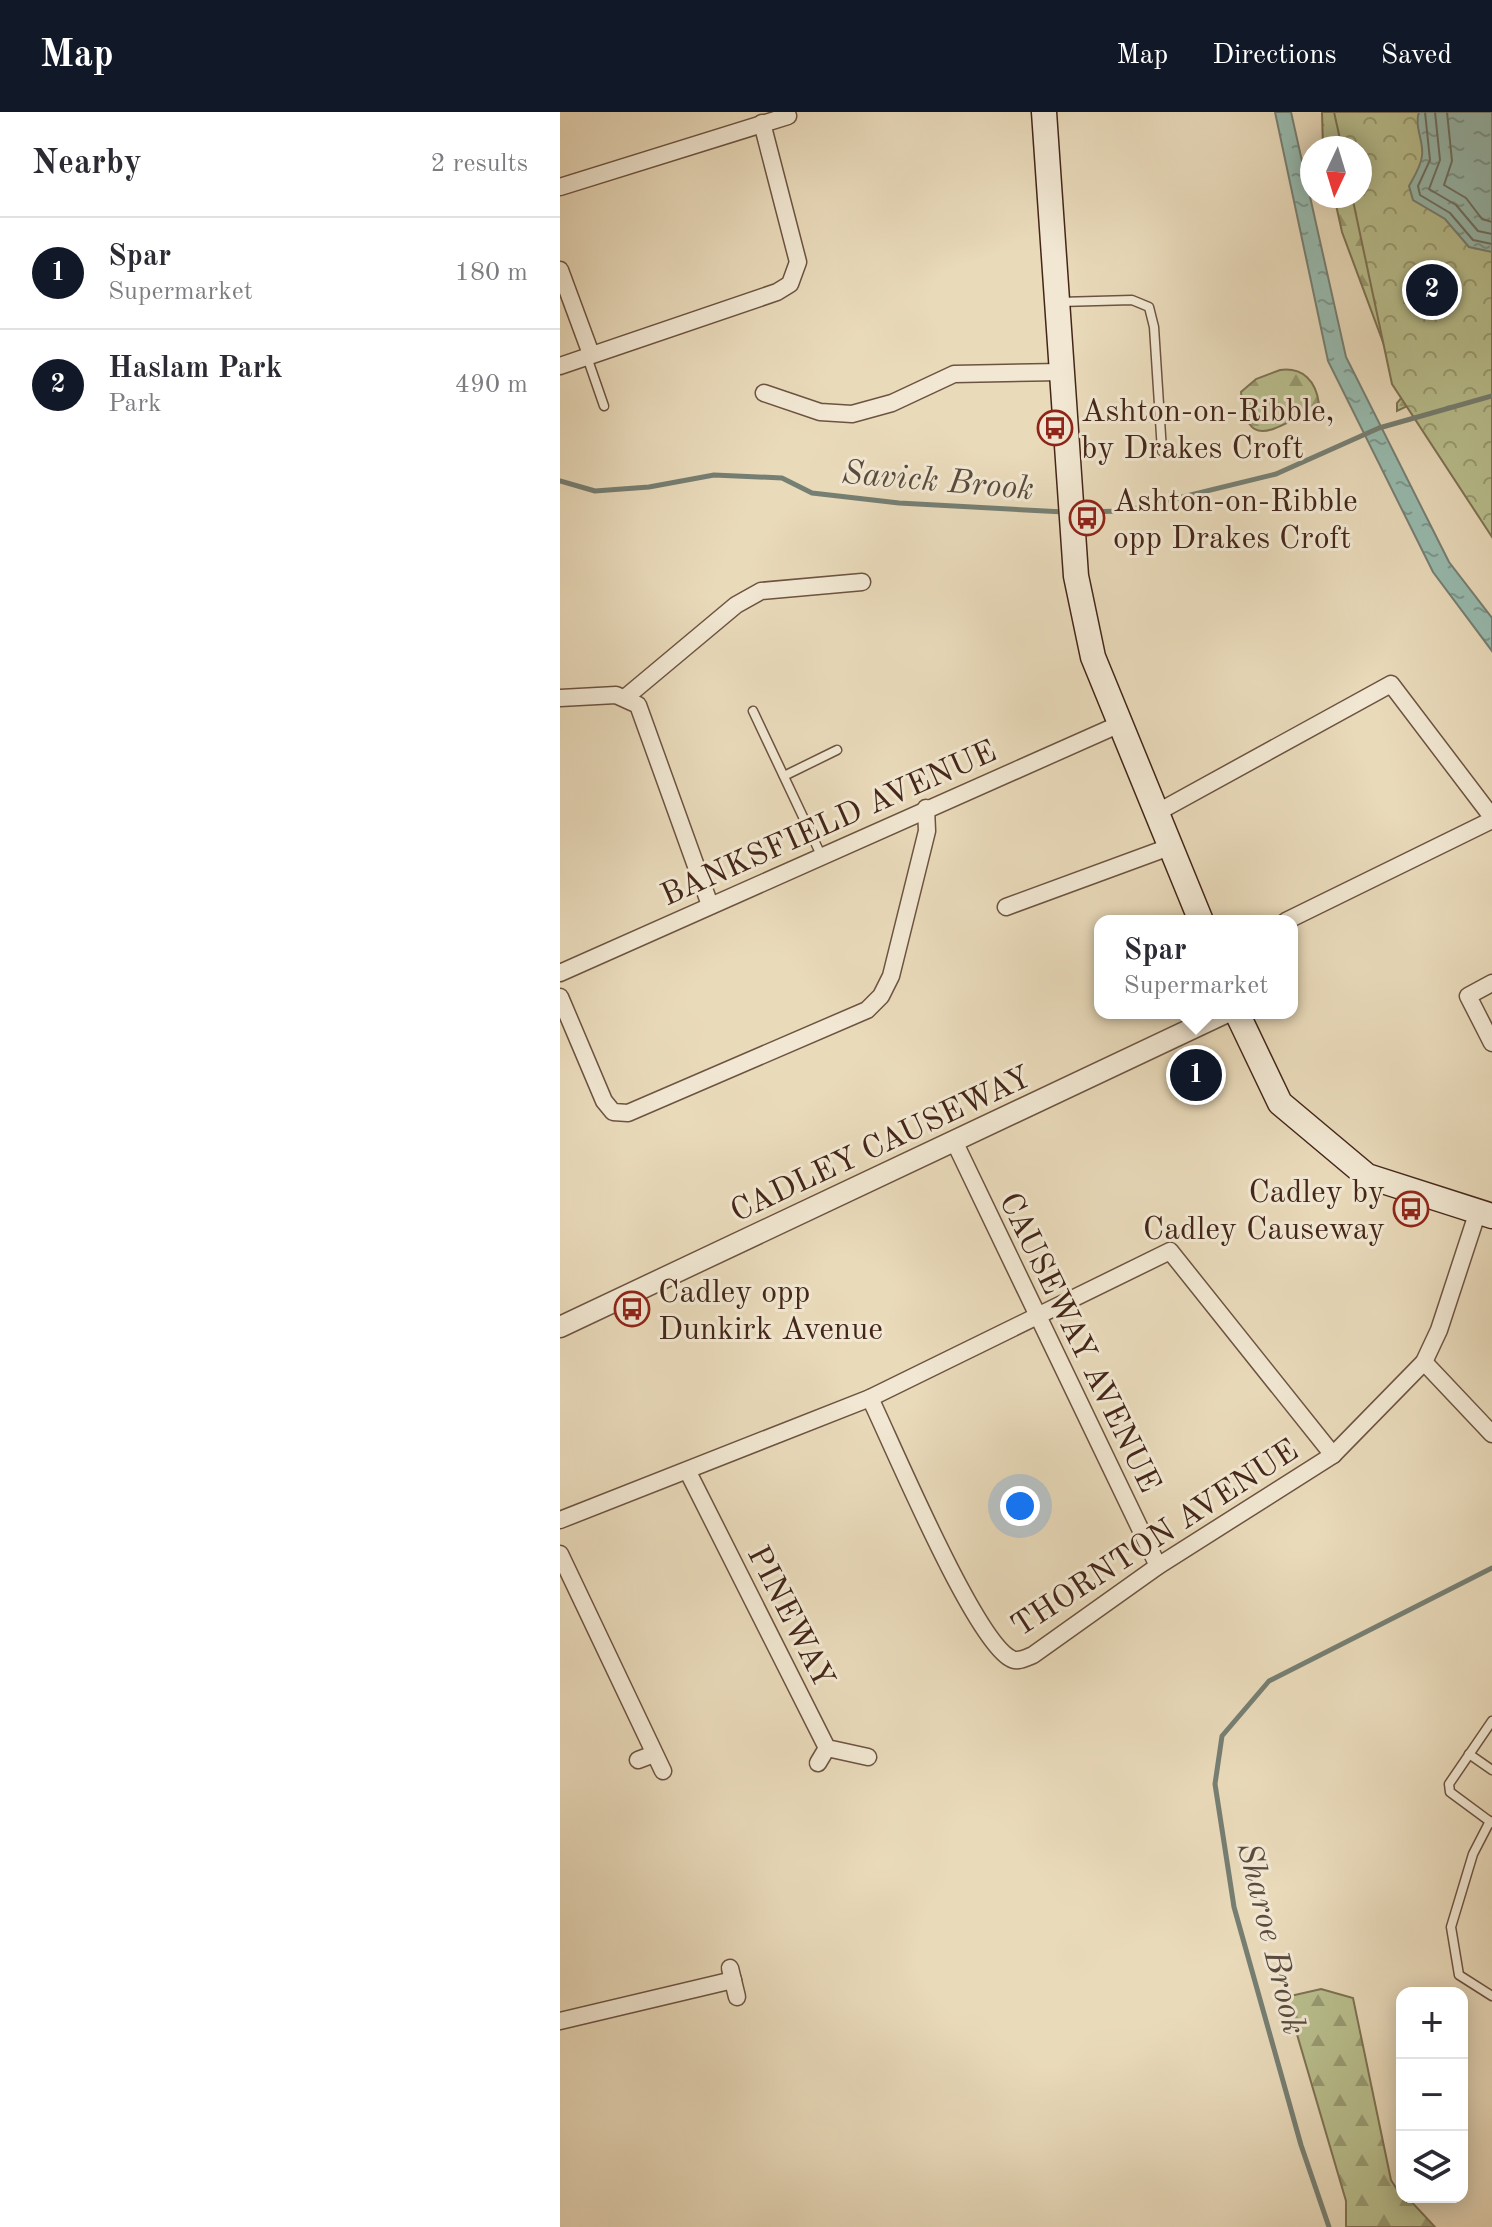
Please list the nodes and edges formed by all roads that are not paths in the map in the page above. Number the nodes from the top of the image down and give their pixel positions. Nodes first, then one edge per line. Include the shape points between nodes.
1 (1044, 112) edge
2 (788, 116) dead end
3 (762, 123) junction
4 (560, 187) edge
5 (560, 270) edge
6 (1059, 302) junction
7 (589, 355) junction
8 (560, 366) edge
9 (1062, 372) junction
10 (764, 393) dead end
11 (604, 406) dead end
12 (1162, 451) dead end
13 (862, 582) dead end
14 (626, 697) junction
15 (560, 698) edge
16 (753, 711) dead end
17 (1120, 724) junction
18 (837, 750) dead end
19 (784, 776) junction
20 (926, 808) junction
21 (1158, 812) junction
22 (1492, 818) edge
23 (1172, 846) junction
24 (821, 855) junction
25 (710, 905) junction
26 (1006, 907) dead end
27 (1199, 915) edge
28 (1298, 915) edge
29 (560, 973) edge
30 (1492, 983) edge
31 (560, 997) edge
32 (1213, 1019) edge
33 (1240, 1019) edge
34 (1492, 1043) edge
35 (955, 1143) junction
36 (1485, 1214) edge
37 (1037, 1316) junction
38 (560, 1327) edge
39 (1424, 1362) junction
40 (870, 1398) junction
41 (1492, 1434) edge
42 (1333, 1455) junction
43 (688, 1472) junction
44 (560, 1520) edge
45 (560, 1554) edge
46 (1158, 1566) junction
47 (1492, 1721) edge
48 (827, 1748) junction
49 (654, 1754) junction
50 (1469, 1754) junction
51 (868, 1757) dead end
52 (638, 1760) dead end
53 (818, 1763) dead end
54 (1492, 1770) edge
55 (663, 1771) dead end
56 (1491, 1822) edge
57 (1492, 1996) edge
58 (737, 1997) dead end
59 (560, 2021) edge

1 - 6 main road
2 - 3 street
3 - 4 street
3 - 7 street via 798,262 790,284
5 - 7 street
6 - 9 main road
6 - 12 lane via 1132,300 1149,307
7 - 8 street
7 - 11 lane
9 - 10 street via 954,374 892,403 852,414 820,412
9 - 17 main road via 1071,534 1093,657
13 - 14 street via 761,591 736,605
14 - 15 street
14 - 25 street via 638,705 645,720
16 - 19 lane
17 - 20 street, BANKSFIELD AVENUE
17 - 21 main road
18 - 19 lane
19 - 24 lane
20 - 24 street, BANKSFIELD AVENUE
20 - 31 street via 927,831 891,976 867,1010 628,1113 613,1112 604,1101
21 - 22 street via 1391,684
21 - 23 main road
22 - 28 street
23 - 26 street
23 - 27 main road
24 - 25 street, BANKSFIELD AVENUE
25 - 29 street, BANKSFIELD AVENUE
30 - 34 street via 1468,996
32 - 35 street, CADLEY CAUSEWAY
33 - 36 main road via 1280,1103 1367,1176
35 - 37 street, CAUSEWAY AVENUE
35 - 38 street, CADLEY CAUSEWAY
36 - 39 street, THORNTON AVENUE
37 - 40 street
37 - 42 street via 1170,1251
37 - 46 street, CAUSEWAY AVENUE
39 - 41 street
39 - 42 street, THORNTON AVENUE
40 - 43 street
40 - 46 street, THORNTON AVENUE via 972,1611 1009,1658 1020,1661 1033,1655
42 - 46 street, THORNTON AVENUE
43 - 44 street
43 - 48 street, PINEWAY
45 - 49 street
47 - 50 lane
48 - 51 street
48 - 53 street
49 - 52 street
49 - 55 street
50 - 54 lane
50 - 56 lane via 1449,1784 1450,1792
56 - 57 lane via 1473,1854 1451,1927 1459,1975
58 - 59 street via 731,1974

